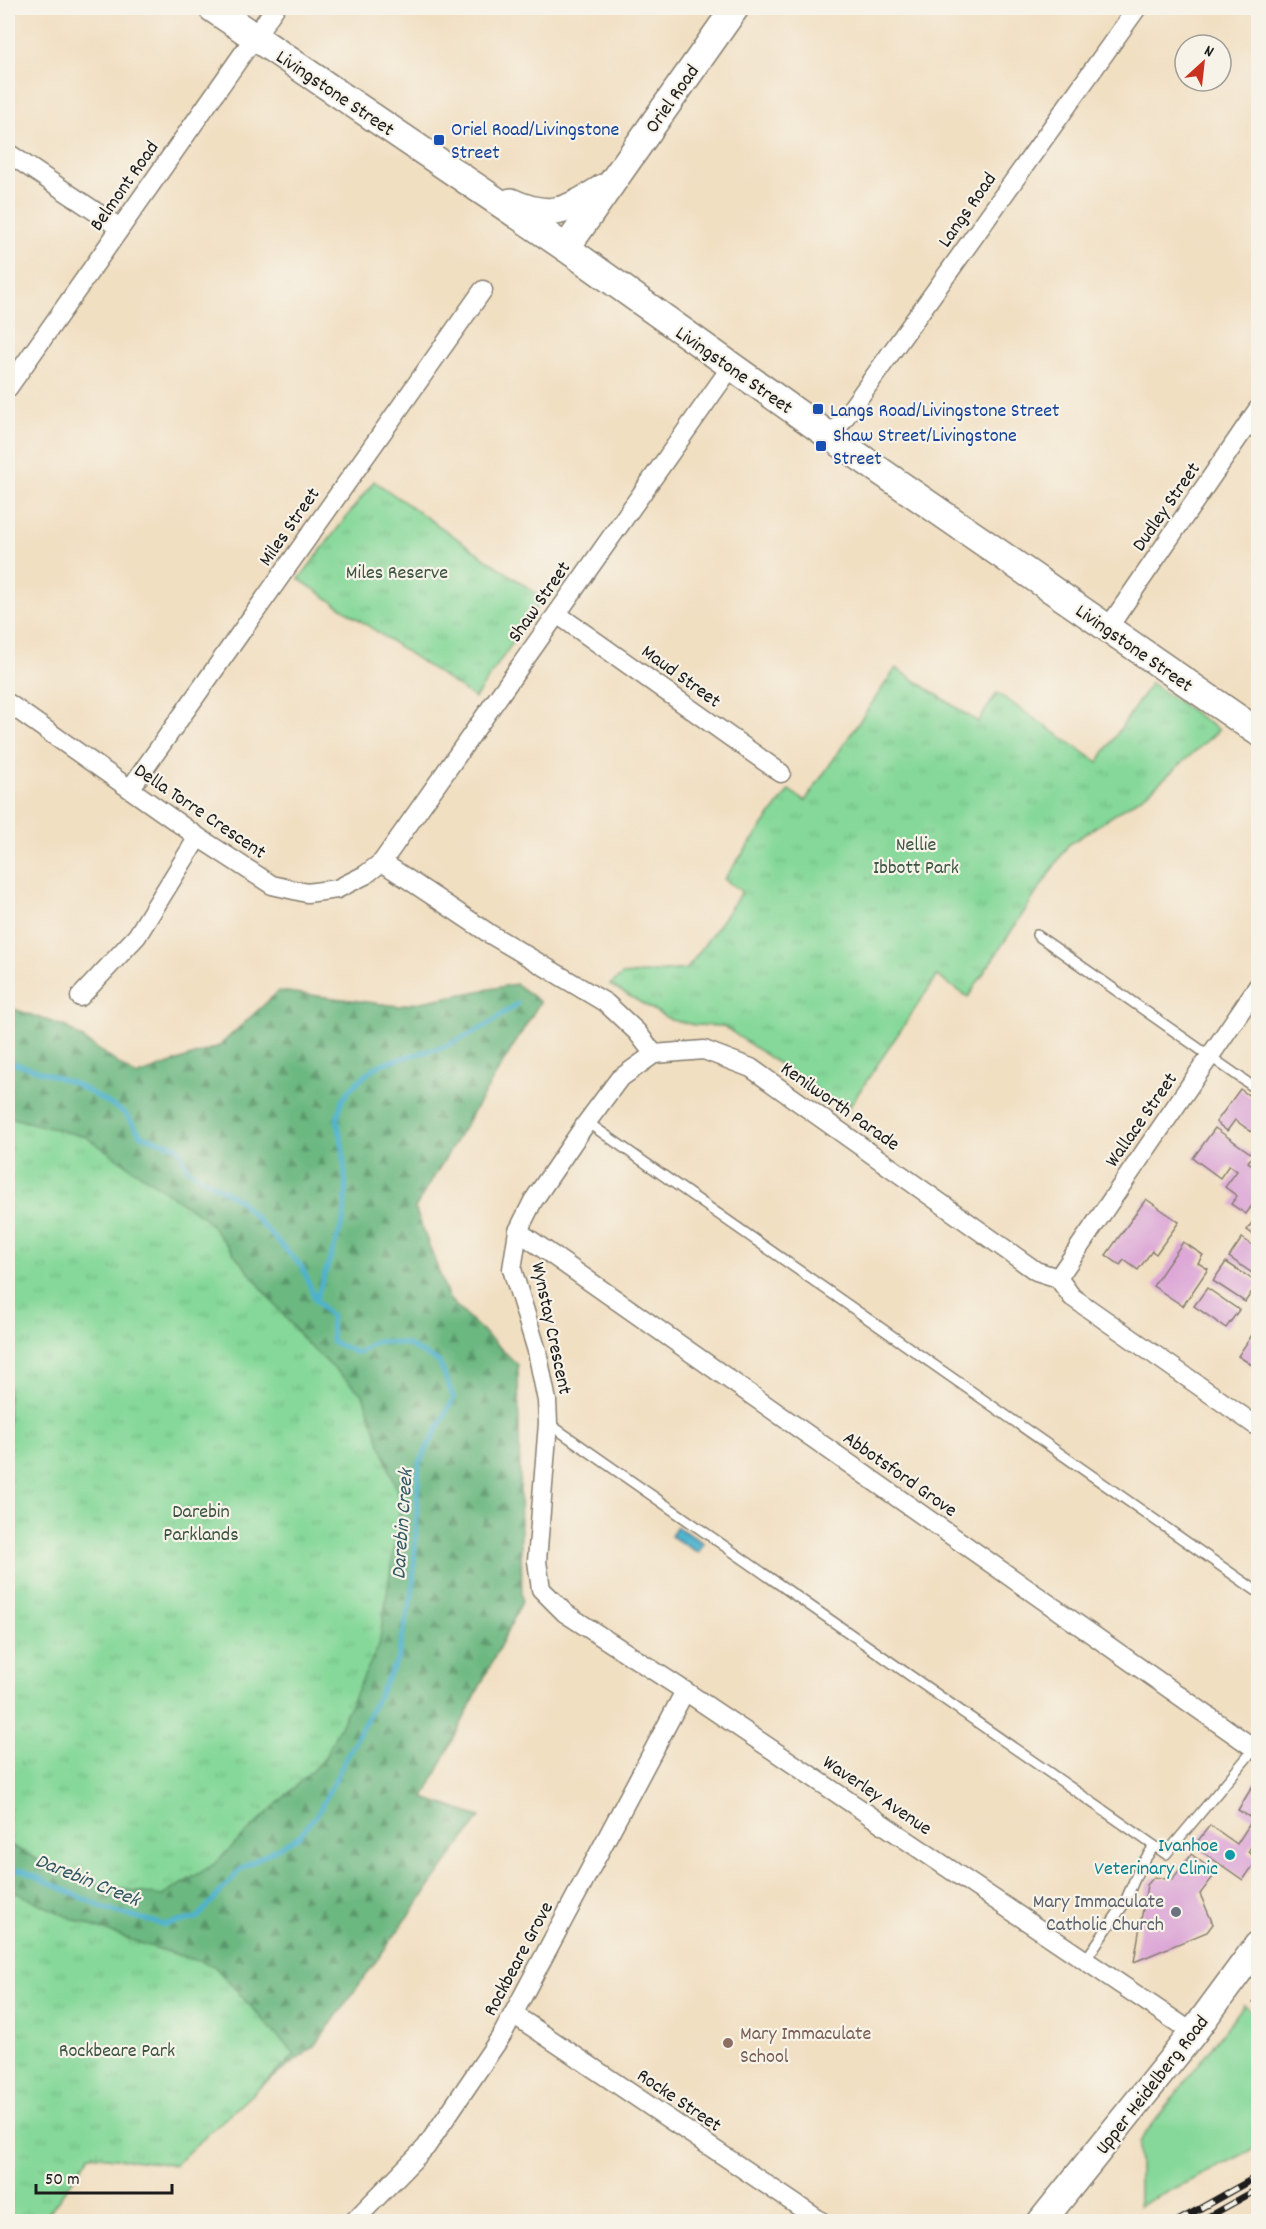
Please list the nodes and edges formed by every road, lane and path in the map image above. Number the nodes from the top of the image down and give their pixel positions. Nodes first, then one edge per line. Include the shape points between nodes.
1 (212, 8) edge
2 (275, 8) edge
3 (735, 8) edge
4 (1137, 8) edge
5 (254, 36) junction
6 (8, 153) edge
7 (613, 181) junction
8 (474, 186) junction
9 (120, 228) junction
10 (566, 248) junction
11 (483, 290) dead end
12 (731, 367) junction
13 (8, 388) edge
14 (1258, 409) edge
15 (831, 437) junction
16 (557, 614) junction
17 (1108, 628) junction
18 (8, 703) edge
19 (1258, 732) edge
20 (781, 773) dead end
21 (130, 789) junction
22 (198, 837) junction
23 (382, 862) junction
24 (1037, 935) dead end
25 (1258, 986) edge
26 (80, 997) dead end
27 (654, 1054) junction
28 (1210, 1056) junction
29 (1258, 1090) edge
30 (587, 1122) junction
31 (518, 1231) junction
32 (1058, 1278) junction
33 (548, 1423) junction
34 (1258, 1427) edge
35 (541, 1589) joint
36 (1258, 1592) edge
37 (684, 1691) junction
38 (1257, 1748) edge
39 (1154, 1846) junction
40 (1258, 1945) edge
41 (1084, 1962) junction
42 (513, 2014) junction
43 (1193, 2033) junction
44 (353, 2222) edge
45 (822, 2222) edge
46 (1041, 2222) edge

1 - 5 main road, Livingstone Street
2 - 5 street, Belmont Road
3 - 7 main road, Oriel Road
4 - 15 street, Langs Road
5 - 8 main road, Livingstone Street
5 - 9 street, Belmont Road
6 - 9 street
7 - 8 main road via 572,208 548,212 517,205
7 - 10 main road, Oriel Road
8 - 10 main road, Livingstone Street
9 - 13 street, Belmont Road
10 - 12 main road, Livingstone Street
11 - 21 street, Miles Street
12 - 15 main road, Livingstone Street
12 - 16 street, Shaw Street
14 - 17 street, Dudley Street
15 - 17 main road, Livingstone Street
16 - 20 street, Maud Street
16 - 23 street, Shaw Street
17 - 19 main road, Livingstone Street
18 - 21 street, Della Torre Crescent
21 - 22 street, Della Torre Crescent
22 - 23 street, Della Torre Crescent via 272,885 307,893 337,890
22 - 26 street via 137,936
23 - 27 street via 490,934 606,1003
24 - 28 lane
25 - 28 street, Wallace Street
27 - 30 street, Wynstay Crescent via 619,1079
27 - 32 street, Kenilworth Parade via 704,1050 751,1068 1036,1271
28 - 29 lane
28 - 32 street, Wallace Street
30 - 31 street, Wynstay Crescent via 533,1201
30 - 36 lane
31 - 33 street, Wynstay Crescent via 512,1269 537,1351
31 - 38 street, Abbotsford Grove
32 - 34 street, Kenilworth Parade via 1072,1297
33 - 35 street, Wynstay Crescent via 537,1561
33 - 39 lane
35 - 37 street, Waverley Avenue via 565,1613
37 - 41 street, Waverley Avenue
37 - 42 street, Rockbeare Grove
38 - 39 lane via 1166,1854
39 - 41 lane via 1124,1904
40 - 43 main road, Upper Heidelberg Road
41 - 43 street, Waverley Avenue
42 - 44 street, Rockbeare Grove via 436,2135
42 - 45 street, Rocke Street
43 - 46 main road, Upper Heidelberg Road

